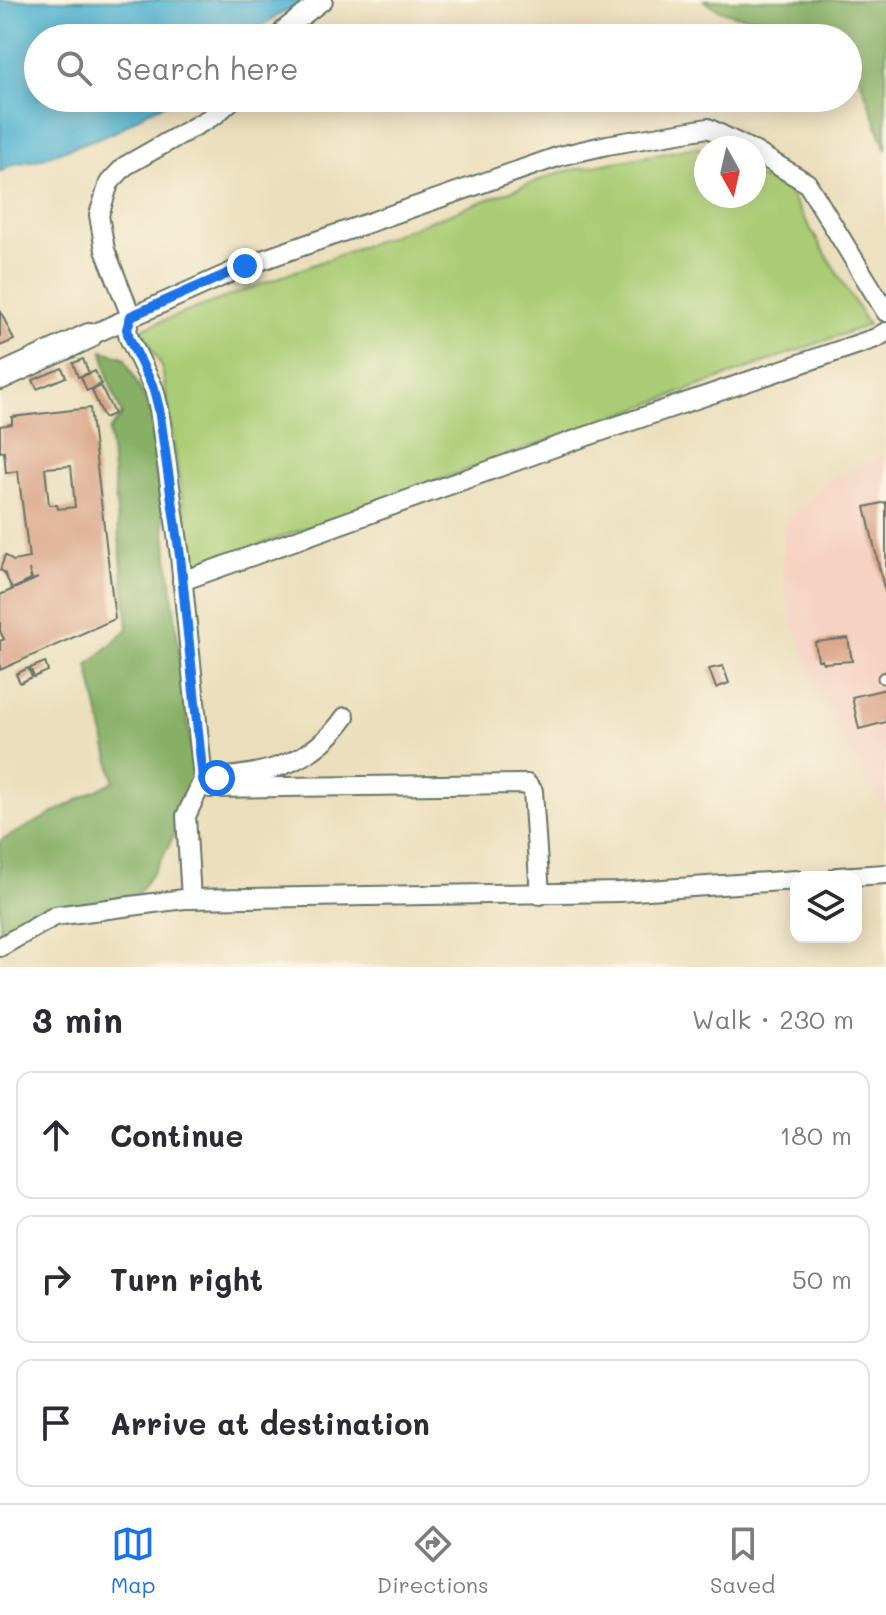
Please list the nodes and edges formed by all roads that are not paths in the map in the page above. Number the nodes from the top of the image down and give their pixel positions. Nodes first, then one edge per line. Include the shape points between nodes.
1 (323, 0) edge
2 (292, 24) edge
3 (218, 112) edge
4 (724, 136) edge
5 (766, 157) edge
6 (886, 312) edge
7 (131, 316) junction
8 (886, 332) edge
9 (89, 336) joint
10 (0, 377) edge
11 (182, 581) junction
12 (345, 717) dead end
13 (203, 780) junction
14 (886, 874) edge
15 (862, 875) edge
16 (790, 880) edge
17 (540, 895) junction
18 (191, 899) junction
19 (0, 947) edge

1 - 2 street
3 - 7 street via 125,166 109,183 99,215 105,250
4 - 7 street via 708,128 560,156 245,266
5 - 6 street via 807,183
7 - 9 street
7 - 11 street via 129,338 159,409
8 - 11 street
9 - 10 street
11 - 13 street
12 - 13 street via 313,751 289,763 260,774
13 - 17 street via 210,788 527,784 533,791
13 - 18 street via 186,816
14 - 15 street
16 - 17 street
17 - 18 street
18 - 19 street via 55,916

